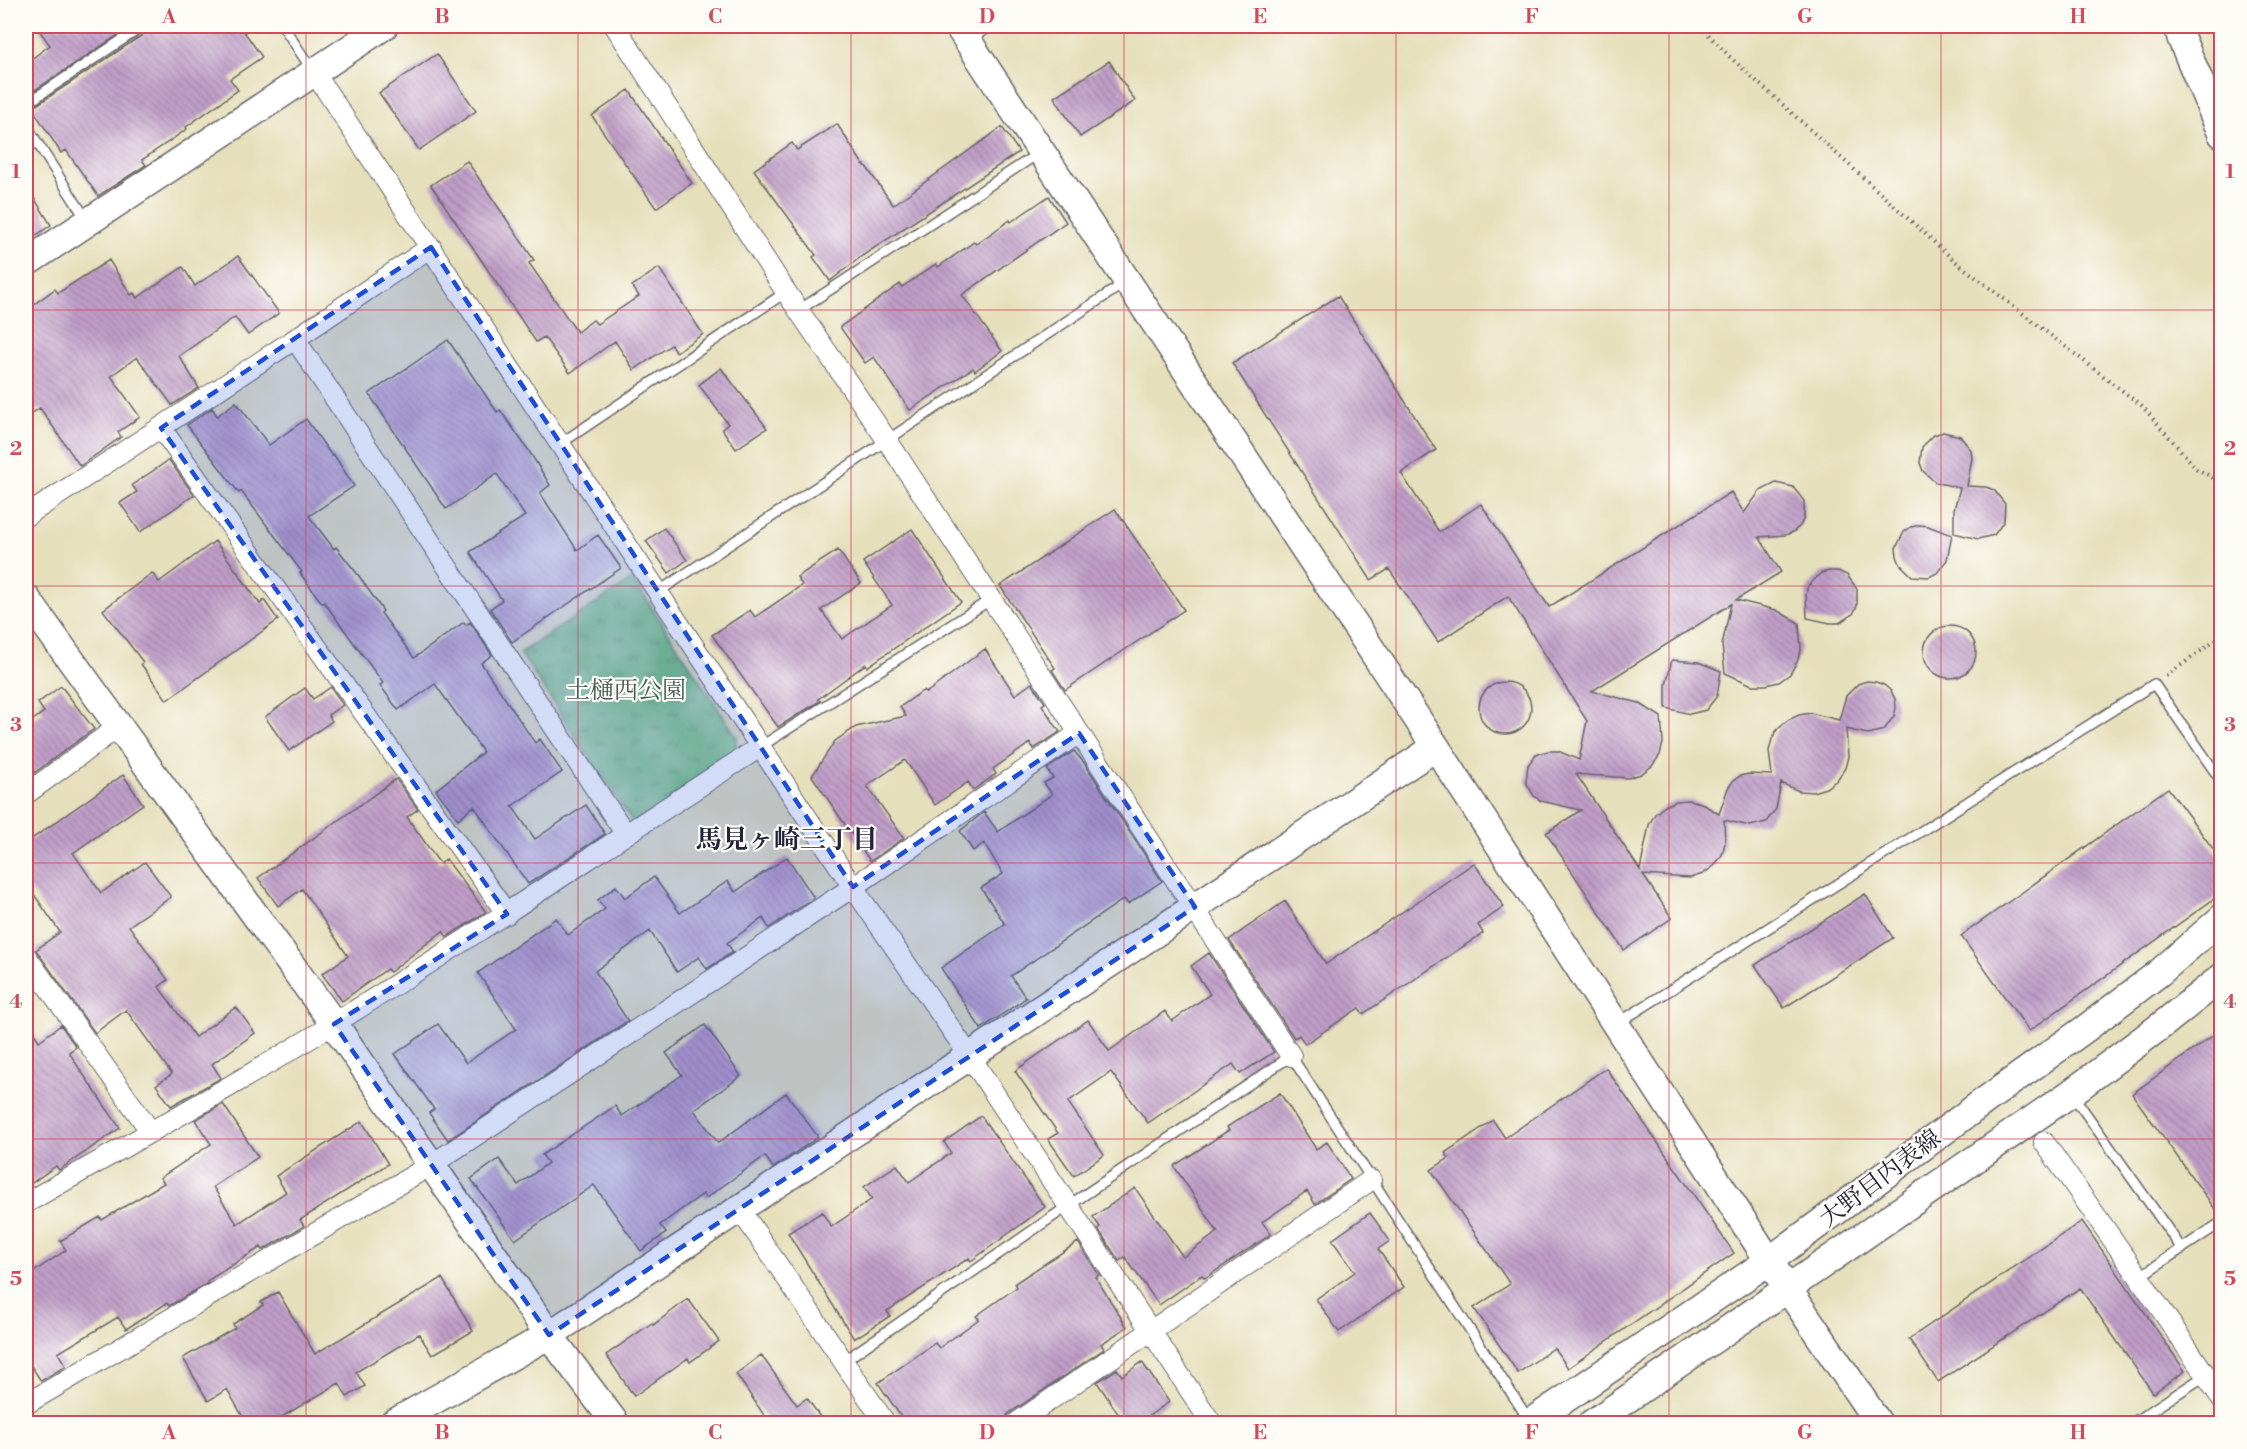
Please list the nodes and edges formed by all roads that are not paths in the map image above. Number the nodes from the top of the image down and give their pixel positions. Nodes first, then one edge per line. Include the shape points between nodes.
1 (143, 26) edge
2 (283, 26) edge
3 (384, 26) edge
4 (615, 26) edge
5 (991, 26) edge
6 (2178, 26) edge
7 (963, 33) edge
8 (314, 72) junction
9 (26, 105) edge
10 (26, 125) edge
11 (2222, 134) edge
12 (1041, 151) junction
13 (87, 221) junction
14 (431, 247) junction
15 (26, 263) edge
16 (1128, 281) junction
17 (786, 292) junction
18 (799, 310) junction
19 (295, 339) junction
20 (161, 428) junction
21 (887, 440) junction
22 (560, 444) junction
23 (26, 516) edge
24 (658, 592) junction
25 (26, 598) edge
26 (990, 600) junction
27 (118, 727) junction
28 (1079, 733) junction
29 (760, 747) junction
30 (1436, 747) junction
31 (2222, 782) edge
32 (26, 794) edge
33 (625, 834) junction
34 (853, 887) junction
35 (1195, 907) junction
36 (507, 914) junction
37 (2222, 918) edge
38 (26, 956) edge
39 (2222, 977) edge
40 (334, 1024) junction
41 (1616, 1024) junction
42 (969, 1055) junction
43 (1291, 1056) junction
44 (2071, 1093) junction
45 (151, 1132) junction
46 (2044, 1142) dead end
47 (431, 1166) junction
48 (1371, 1180) junction
49 (26, 1203) edge
50 (1068, 1206) junction
51 (739, 1208) junction
52 (2222, 1222) edge
53 (2182, 1249) junction
54 (1769, 1261) junction
55 (2139, 1277) junction
56 (1788, 1288) junction
57 (1150, 1331) junction
58 (549, 1335) junction
59 (844, 1361) junction
60 (2206, 1375) junction
61 (2222, 1400) edge
62 (26, 1404) edge
63 (1529, 1423) edge
64 (392, 1424) edge
65 (616, 1424) edge
66 (886, 1424) edge
67 (1015, 1424) edge
68 (1212, 1424) edge
69 (1591, 1424) edge
70 (1879, 1424) edge
71 (2132, 1424) edge

1 - 9 lane
2 - 8 lane
3 - 8 street
4 - 17 street
5 - 7 lane
6 - 11 street
7 - 12 street
8 - 13 street
8 - 14 street
10 - 13 lane
12 - 16 street
12 - 18 lane
13 - 15 street
14 - 19 street
14 - 22 street
16 - 21 lane
16 - 30 street
17 - 18 street
17 - 22 lane
18 - 21 street
19 - 20 street
19 - 33 street
20 - 23 street
20 - 36 street
21 - 24 lane
21 - 26 street
22 - 24 street
24 - 29 street
25 - 27 street
26 - 28 street
26 - 29 lane
27 - 32 street
27 - 40 street
28 - 34 street
28 - 35 street
29 - 33 street
29 - 34 street
30 - 35 street
30 - 41 street
31 - 41 lane via 2154,684
33 - 36 street
34 - 42 street
34 - 47 street
35 - 42 street
35 - 43 street
36 - 40 street
37 - 54 street, 大野目内表線 via 2159,973
38 - 45 street
39 - 44 street, 大野目内表線
40 - 45 street
40 - 47 street
41 - 54 street
42 - 50 street
42 - 51 street
43 - 48 lane
43 - 50 lane
44 - 53 lane
44 - 56 street, 大野目内表線
45 - 49 street
46 - 55 street
47 - 58 street
47 - 62 street
48 - 57 street
48 - 63 lane
50 - 57 street
50 - 59 lane
51 - 58 street
51 - 59 street
52 - 53 lane
53 - 55 lane
54 - 56 street
54 - 63 street, 大野目内表線
55 - 60 street
56 - 69 street, 大野目内表線
56 - 70 street
57 - 67 street
57 - 68 street
58 - 64 street
58 - 65 street
59 - 66 street
60 - 61 street
60 - 71 lane

